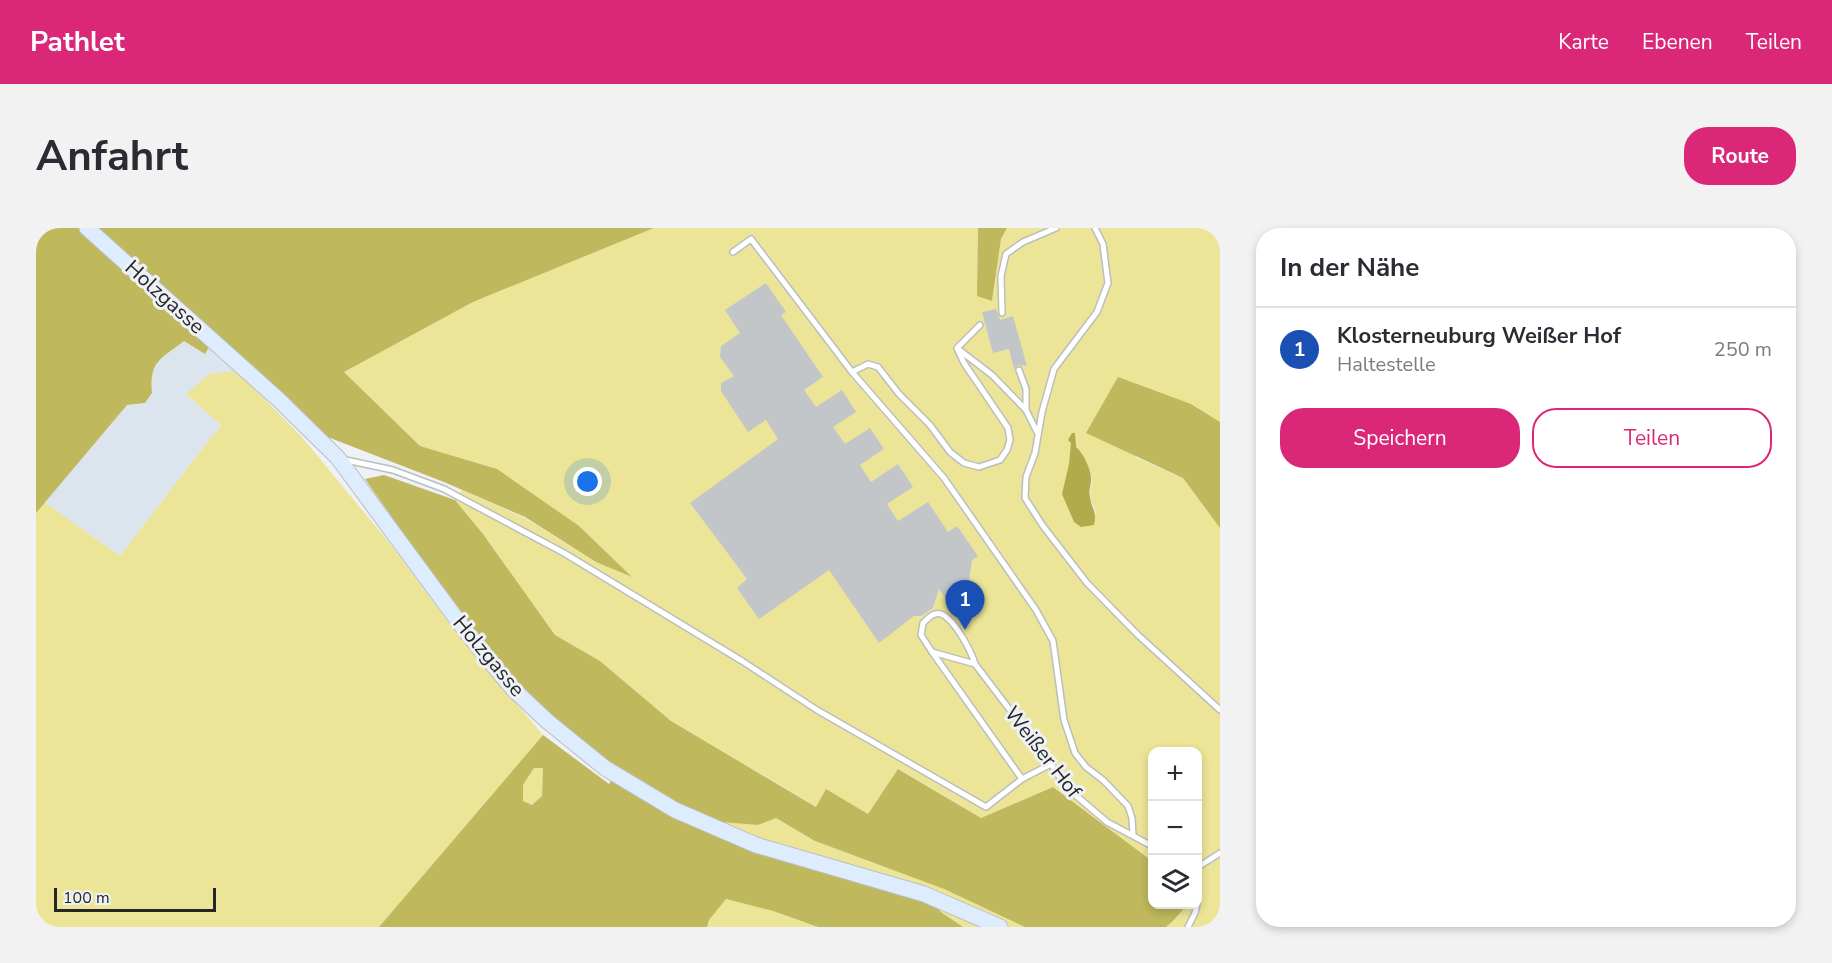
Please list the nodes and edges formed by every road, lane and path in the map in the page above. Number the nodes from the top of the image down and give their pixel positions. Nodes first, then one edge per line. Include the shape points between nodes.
1 (87, 228) edge
2 (1056, 228) edge
3 (1095, 228) edge
4 (733, 252) dead end
5 (1002, 313) dead end
6 (980, 325) dead end
7 (957, 348) junction
8 (1020, 370) dead end
9 (852, 372) junction
10 (1026, 410) junction
11 (1038, 434) junction
12 (338, 458) junction
13 (932, 652) junction
14 (975, 664) junction
15 (1220, 710) edge
16 (1051, 764) junction
17 (1022, 779) junction
18 (1133, 835) junction
19 (1148, 844) edge
20 (1220, 853) edge
21 (1202, 864) edge
22 (1196, 909) edge
23 (1000, 927) edge
24 (1188, 927) edge

1 - 12 street, Holzgasse
2 - 5 lane via 1006,254 1001,276
3 - 11 lane via 1103,244 1108,283 1097,312 1054,369
4 - 9 lane via 751,239
6 - 7 lane
7 - 9 lane via 1008,428 1010,440 1000,460 979,467 964,463 950,452 878,367 867,364
7 - 10 lane via 992,375
8 - 10 lane via 1026,389
9 - 18 lane via 944,478 1036,610 1053,641 1064,720 1075,753 1128,806
10 - 11 lane
11 - 15 lane via 1026,477 1025,498 1043,526 1095,591 1138,636
12 - 17 lane via 393,470 444,489 555,548 817,710 986,807
12 - 23 street, Holzgasse via 467,633 513,688 605,768 675,810 756,845 924,894
13 - 14 lane
13 - 14 lane, Weißer Hof via 920,628 934,614 942,614 972,652
13 - 17 lane
14 - 16 lane, Weißer Hof
16 - 17 lane
16 - 18 lane, Weißer Hof via 1066,787 1084,804
18 - 19 lane, Weißer Hof
20 - 21 lane
22 - 24 lane

